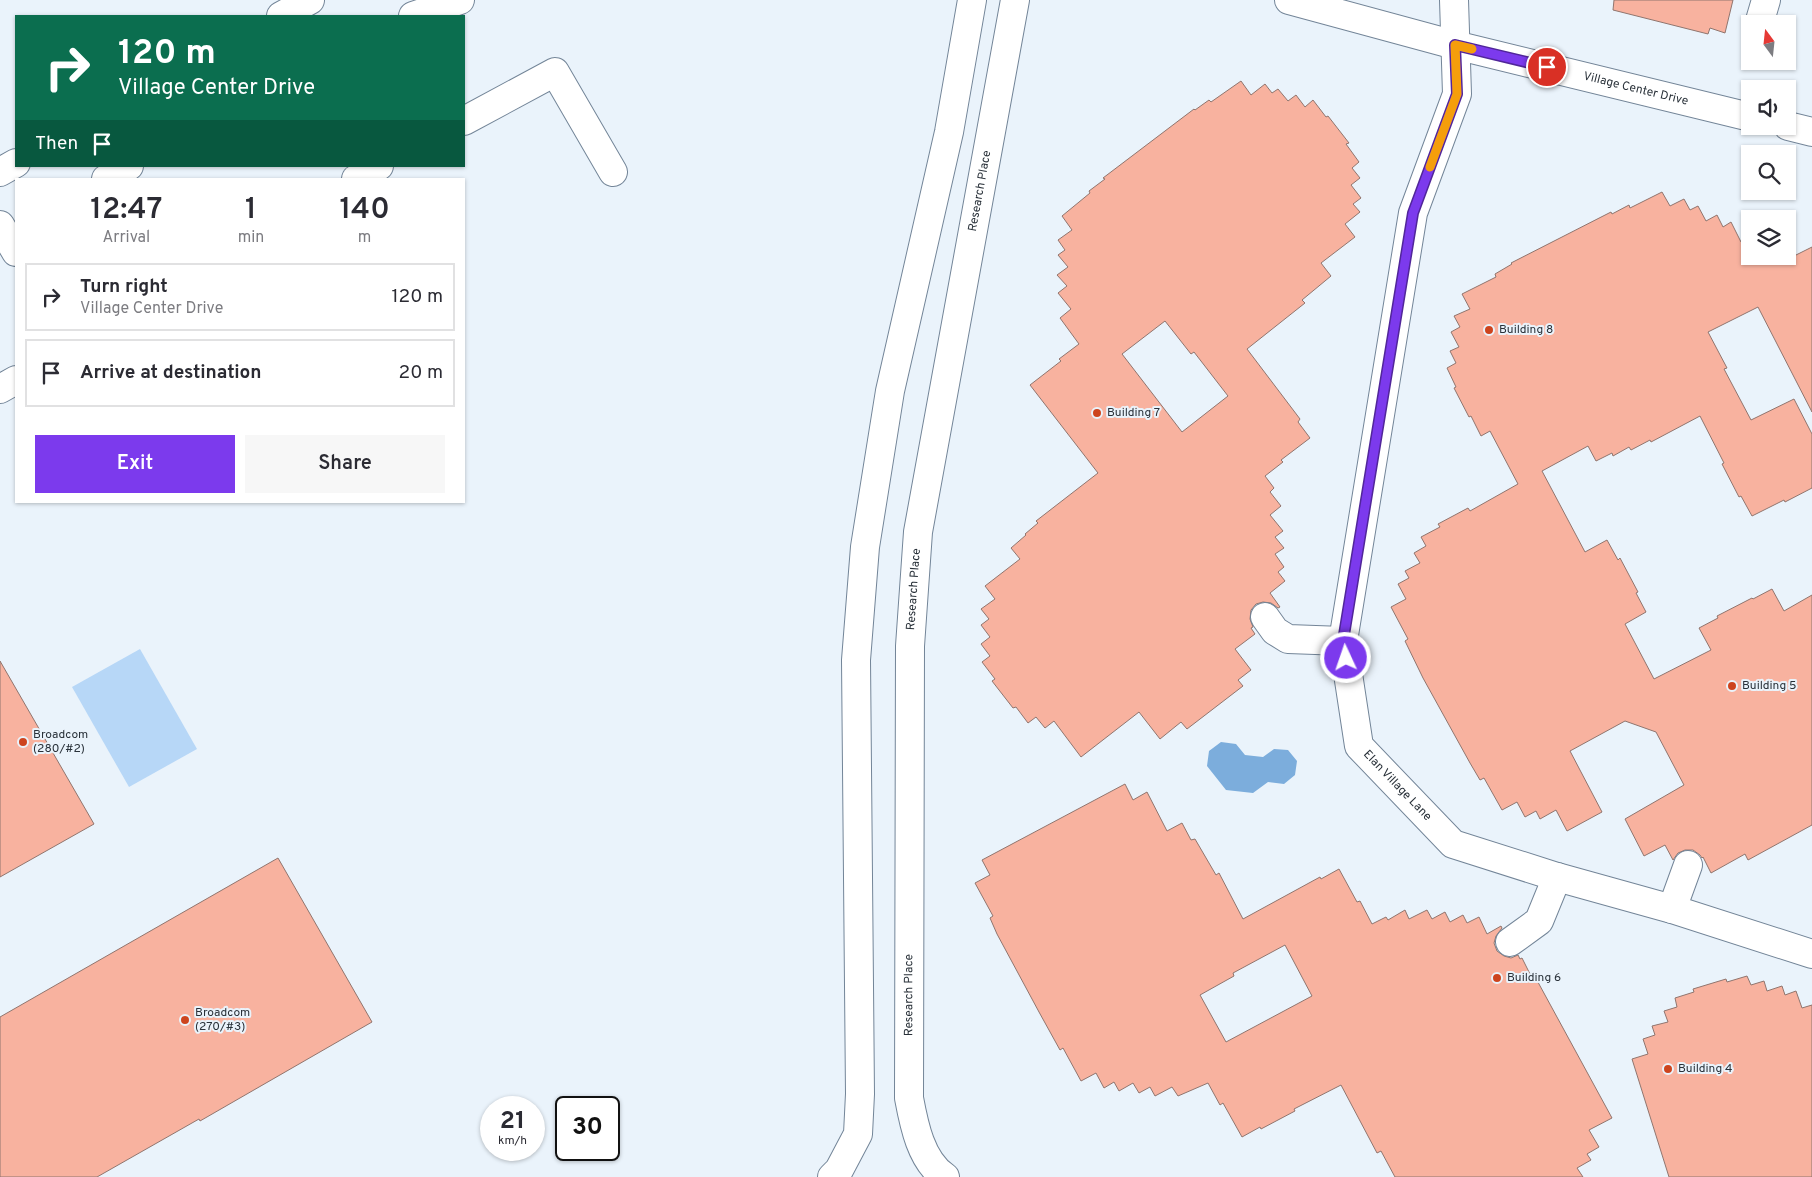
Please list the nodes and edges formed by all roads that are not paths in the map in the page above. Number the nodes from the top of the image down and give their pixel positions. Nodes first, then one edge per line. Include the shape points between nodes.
1 (310, 0) edge
2 (460, 0) edge
3 (972, 0) edge
4 (1015, 0) edge
5 (1289, 0) edge
6 (1454, 0) edge
7 (1766, 0) edge
8 (282, 15) edge
9 (416, 15) edge
10 (1762, 15) edge
11 (1455, 45) junction
12 (1741, 115) edge
13 (465, 120) edge
14 (1796, 128) edge
15 (1812, 132) edge
16 (15, 164) edge
17 (127, 167) edge
18 (377, 167) edge
19 (0, 172) edge
20 (612, 172) dead end
21 (108, 178) edge
22 (358, 178) edge
23 (15, 381) edge
24 (0, 389) edge
25 (1265, 618) dead end
26 (1343, 641) junction
27 (1688, 865) dead end
28 (1557, 877) junction
29 (1672, 909) junction
30 (1510, 942) dead end
31 (1812, 954) edge
32 (832, 1177) edge
33 (945, 1177) edge

1 - 8 street
2 - 9 street
3 - 32 street via 950,132 890,391 865,547 856,660 858,1134
4 - 33 street, Research Place via 918,532 910,646 909,1098 917,1136 936,1171
5 - 11 street, Village Center Drive
6 - 11 street, Elan Village Lane
7 - 10 street
11 - 12 street, Village Center Drive
11 - 26 street, Elan Village Lane via 1457,94 1413,213
13 - 20 street via 555,72
14 - 15 street
16 - 19 street
17 - 21 street
18 - 22 street
23 - 24 street
25 - 26 street via 1288,639
26 - 28 street, Elan Village Lane via 1359,746 1454,844
27 - 29 street
28 - 29 street, Elan Village Lane
28 - 30 street via 1539,921
29 - 31 street, Elan Village Lane

